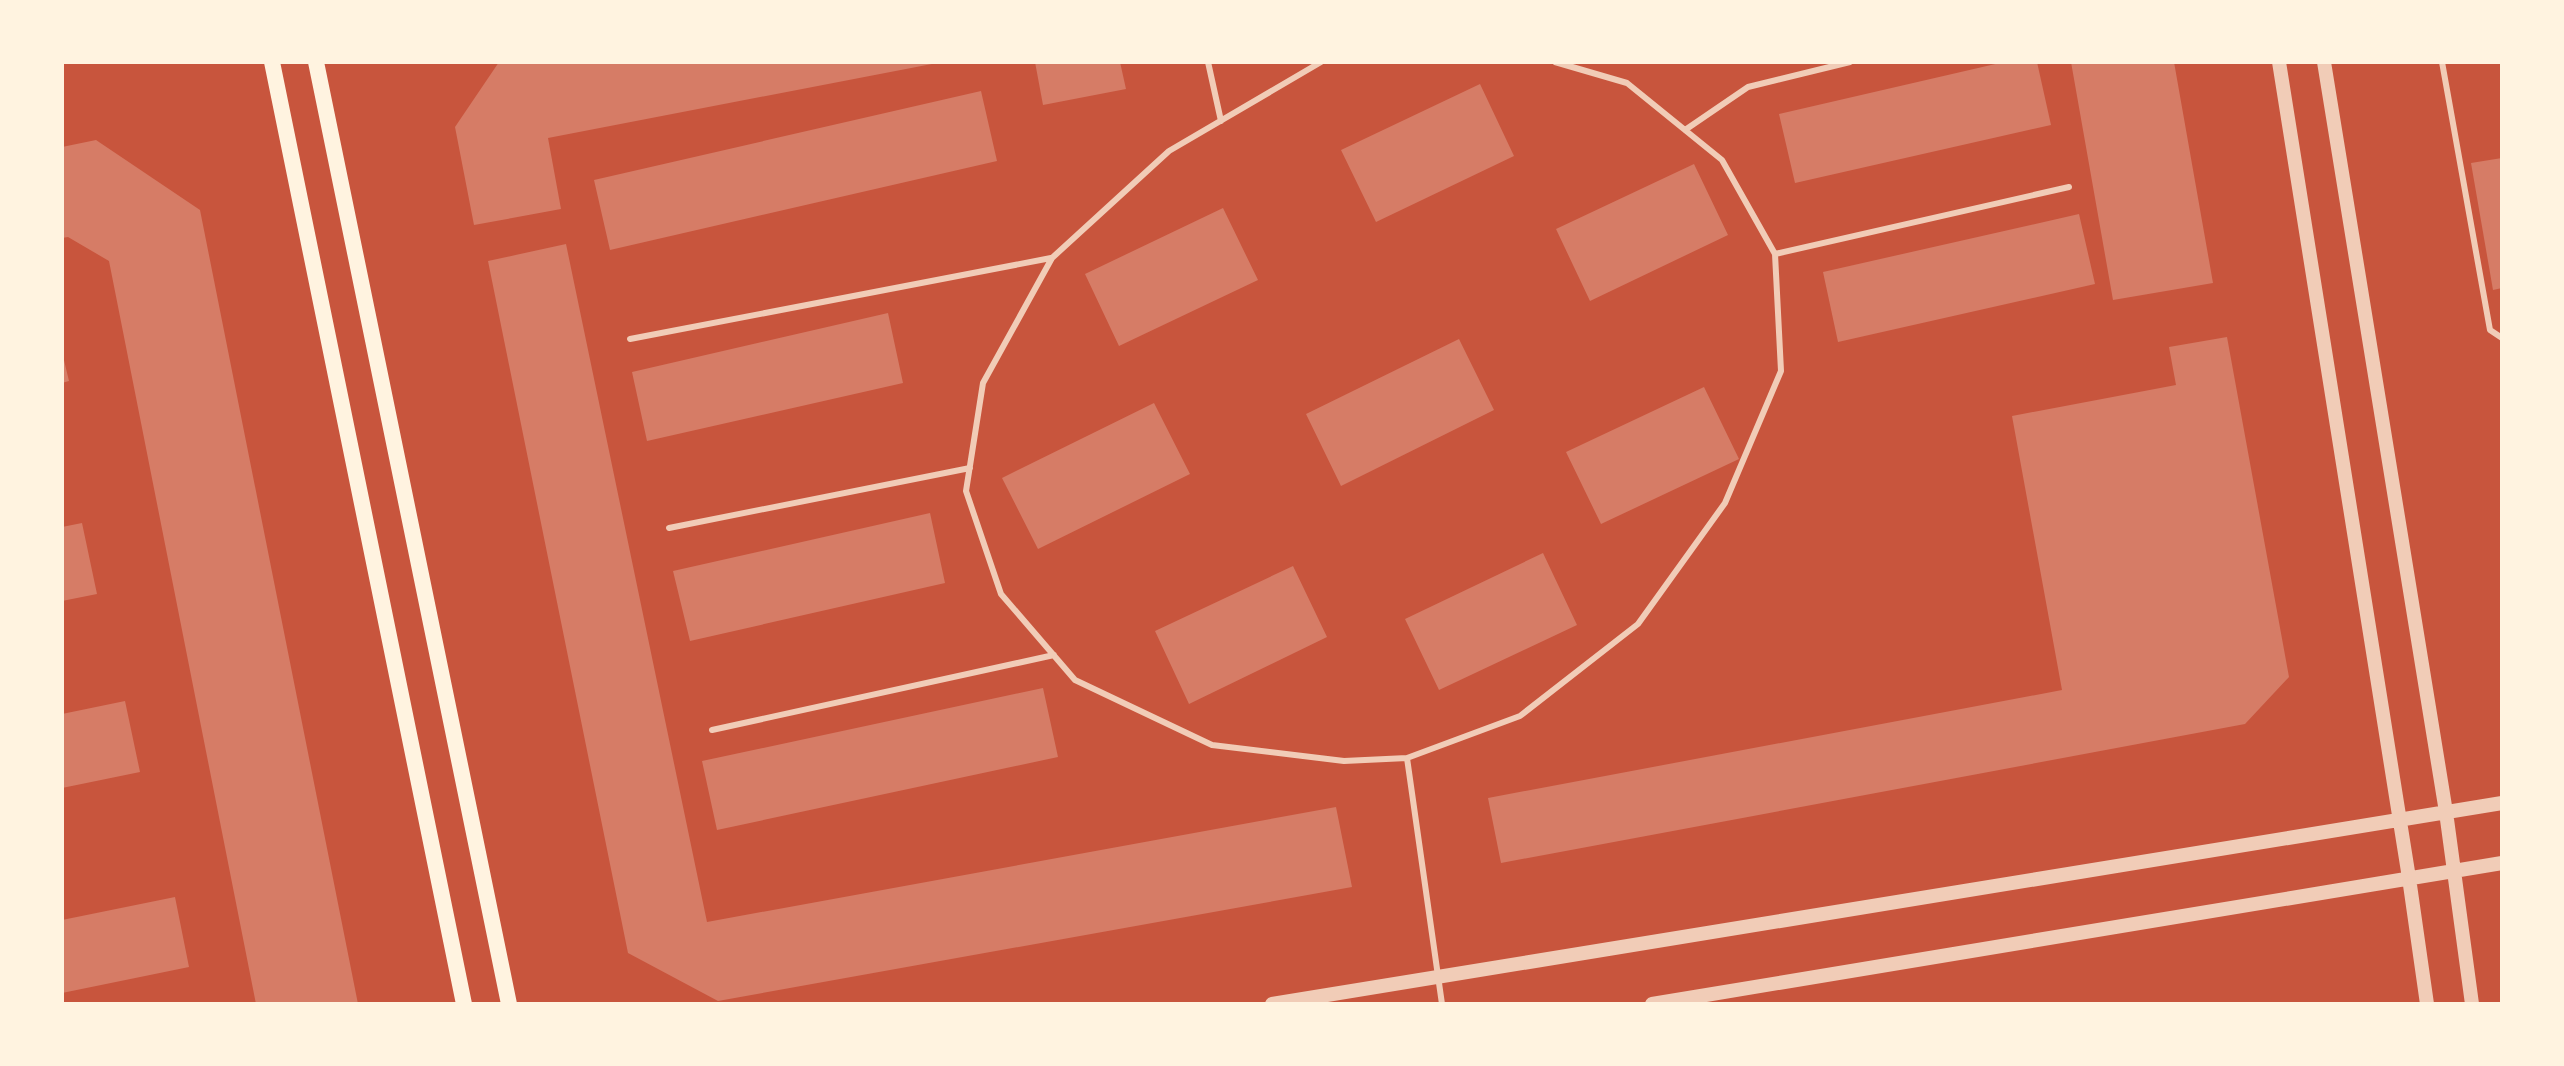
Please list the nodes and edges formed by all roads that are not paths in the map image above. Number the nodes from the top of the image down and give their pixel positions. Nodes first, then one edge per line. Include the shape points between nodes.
1 (272, 62) edge
2 (316, 62) edge
3 (1208, 62) edge
4 (1321, 62) edge
5 (1555, 62) edge
6 (1850, 62) edge
7 (2279, 62) edge
8 (2324, 62) edge
9 (2442, 62) edge
10 (1221, 121) junction
11 (1685, 130) junction
12 (2069, 187) dead end
13 (1775, 254) junction
14 (1052, 258) junction
15 (2502, 338) edge
16 (630, 339) dead end
17 (970, 468) junction
18 (669, 528) dead end
19 (1054, 655) junction
20 (712, 730) dead end
21 (1407, 758) junction
22 (2502, 803) edge
23 (2446, 812) junction
24 (2398, 820) junction
25 (2502, 863) edge
26 (2454, 871) junction
27 (2409, 878) junction
28 (1437, 977) junction
29 (464, 1004) edge
30 (509, 1004) edge
31 (1272, 1004) edge
32 (1442, 1004) edge
33 (1652, 1004) edge
34 (2427, 1004) edge
35 (2472, 1004) edge

1 - 29 main road
2 - 30 main road
3 - 10 lane
4 - 10 lane
5 - 11 lane via 1627,83
6 - 11 lane via 1748,87
7 - 24 street
8 - 23 street
9 - 15 lane via 2490,330
10 - 14 lane via 1169,151
11 - 13 lane via 1722,160
12 - 13 lane
13 - 21 lane via 1781,371 1725,503 1638,624 1520,716
14 - 16 lane
14 - 17 lane via 983,383
17 - 18 lane
17 - 19 lane via 966,491 1001,594
19 - 20 lane
19 - 21 lane via 1075,680 1212,745 1344,761
21 - 28 lane
22 - 23 street
23 - 24 street
23 - 26 street
24 - 27 street
24 - 28 street
25 - 26 street
26 - 27 street
26 - 35 street
27 - 33 street
27 - 34 street
28 - 31 street
28 - 32 lane

